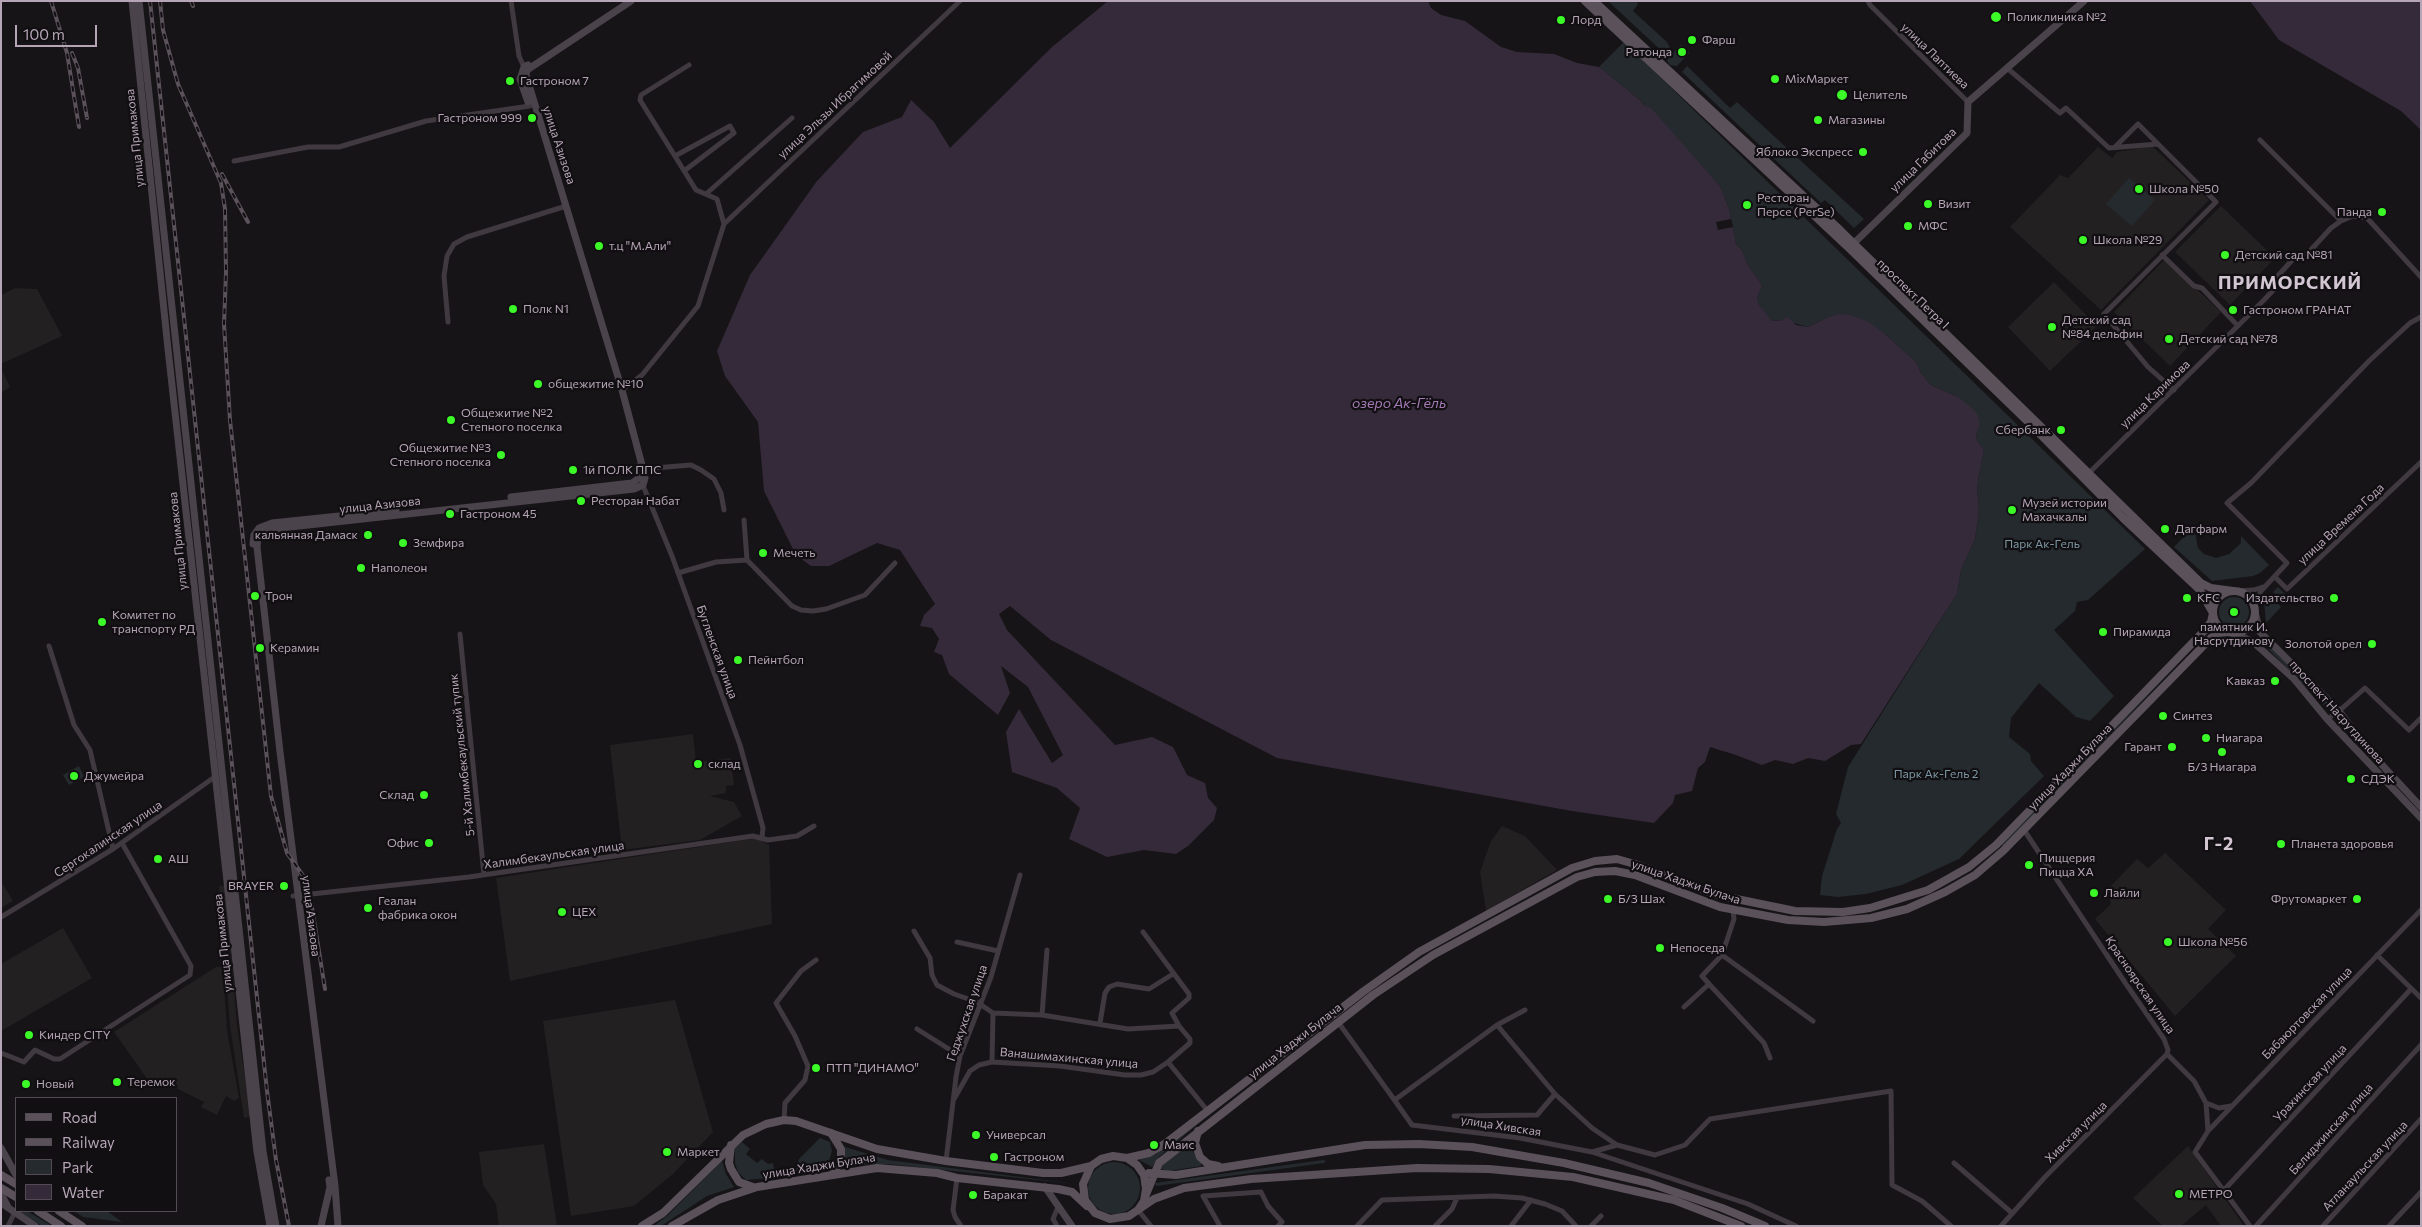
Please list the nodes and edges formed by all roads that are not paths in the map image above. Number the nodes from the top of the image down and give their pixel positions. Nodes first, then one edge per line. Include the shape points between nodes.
1 (132, 1) edge
2 (139, 1) edge
3 (511, 1) edge
4 (624, 1) edge
5 (630, 1) edge
6 (960, 1) edge
7 (1585, 1) edge
8 (1594, 1) edge
9 (1868, 1) edge
10 (2084, 1) edge
11 (689, 65) dead end
12 (524, 67) junction
13 (2007, 68) junction
14 (1968, 102) junction
15 (530, 106) junction
16 (792, 118) dead end
17 (2260, 140) dead end
18 (2158, 144) junction
19 (2116, 146) junction
20 (675, 156) junction
21 (234, 161) dead end
22 (684, 172) junction
23 (706, 194) junction
24 (563, 207) junction
25 (2342, 221) junction
26 (724, 224) junction
27 (1851, 245) junction
28 (2162, 255) junction
29 (2421, 277) edge
30 (2421, 317) edge
31 (448, 322) dead end
32 (2238, 326) junction
33 (622, 390) junction
34 (2174, 390) junction
35 (2421, 462) edge
36 (641, 469) junction
37 (2087, 476) junction
38 (641, 481) junction
39 (724, 510) dead end
40 (744, 520) dead end
41 (746, 560) junction
42 (894, 563) dead end
43 (678, 573) junction
44 (2275, 577) junction
45 (2268, 584) junction
46 (2233, 591) junction
47 (2254, 608) junction
48 (2213, 613) junction
49 (2204, 631) junction
50 (2229, 632) junction
51 (460, 634) dead end
52 (2211, 638) junction
53 (49, 646) dead end
54 (2339, 711) junction
55 (2421, 718) edge
56 (2327, 719) junction
57 (219, 775) junction
58 (2421, 807) edge
59 (2421, 818) edge
60 (814, 826) dead end
61 (2024, 830) junction
62 (762, 838) junction
63 (122, 843) junction
64 (1996, 845) junction
65 (113, 849) junction
66 (2002, 851) junction
67 (1969, 867) junction
68 (1654, 871) junction
69 (484, 875) junction
70 (1020, 875) dead end
71 (1975, 875) junction
72 (1651, 881) junction
73 (295, 896) junction
74 (1733, 910) junction
75 (2421, 910) edge
76 (1, 917) edge
77 (914, 931) dead end
78 (1143, 932) dead end
79 (957, 942) dead end
80 (1047, 950) dead end
81 (998, 951) junction
82 (1722, 955) junction
83 (2378, 955) junction
84 (816, 960) dead end
85 (1173, 974) junction
86 (1709, 984) junction
87 (2411, 989) junction
88 (2421, 998) edge
89 (982, 1005) junction
90 (1684, 1007) dead end
91 (1525, 1010) dead end
92 (993, 1013) junction
93 (1042, 1015) junction
94 (1332, 1015) junction
95 (1813, 1021) dead end
96 (1338, 1022) junction
97 (1100, 1023) junction
98 (1497, 1025) junction
99 (1179, 1026) junction
100 (917, 1028) dead end
101 (2421, 1045) edge
102 (1, 1053) edge
103 (2167, 1054) junction
104 (960, 1056) junction
105 (1770, 1058) dead end
106 (992, 1062) junction
107 (1168, 1062) junction
108 (1555, 1094) junction
109 (1395, 1098) junction
110 (954, 1099) junction
111 (2206, 1103) junction
112 (2232, 1106) junction
113 (1207, 1110) junction
114 (1454, 1116) dead end
115 (1214, 1118) junction
116 (2421, 1119) edge
117 (784, 1120) junction
118 (1198, 1131) junction
119 (2208, 1131) junction
120 (830, 1133) junction
121 (731, 1145) junction
122 (1617, 1145) junction
123 (1, 1148) edge
124 (1592, 1152) junction
125 (1127, 1158) junction
126 (946, 1161) junction
127 (1954, 1163) dead end
128 (1091, 1166) junction
129 (1222, 1167) junction
130 (1142, 1171) junction
131 (15, 1173) edge
132 (833, 1174) junction
133 (1153, 1174) junction
134 (1, 1175) edge
135 (957, 1178) junction
136 (15, 1183) edge
137 (332, 1186) junction
138 (756, 1187) junction
139 (1045, 1187) junction
140 (1, 1188) edge
141 (2224, 1190) junction
142 (2421, 1192) edge
143 (1, 1194) edge
144 (15, 1196) edge
145 (1145, 1197) junction
146 (1457, 1198) junction
147 (1531, 1200) junction
148 (5, 1205) edge
149 (1058, 1207) junction
150 (1090, 1209) junction
151 (1138, 1210) junction
152 (15, 1212) junction
153 (40, 1212) edge
154 (61, 1212) edge
155 (2012, 1213) junction
156 (1601, 1216) dead end
157 (1280, 1224) edge
158 (8, 1226) edge
159 (35, 1226) edge
160 (61, 1226) edge
161 (82, 1226) edge
162 (270, 1226) edge
163 (276, 1226) edge
164 (321, 1226) edge
165 (338, 1226) edge
166 (642, 1226) edge
167 (672, 1226) edge
168 (961, 1226) edge
169 (1056, 1226) edge
170 (1072, 1226) edge
171 (1151, 1226) edge
172 (1220, 1226) edge
173 (1357, 1226) edge
174 (1435, 1226) edge
175 (1511, 1226) edge
176 (1576, 1226) edge
177 (1591, 1226) edge
178 (1741, 1226) edge
179 (1765, 1226) edge
180 (1796, 1226) edge
181 (1951, 1226) edge
182 (2001, 1226) edge
183 (2250, 1226) edge
184 (2256, 1226) edge
185 (2323, 1226) edge
186 (2390, 1226) edge

1 - 57 main road, улица Примакова
2 - 57 main road, улица Примакова
3 - 12 street via 519,56
4 - 12 main road
5 - 33 main road, улица Азизова via 527,70 526,75
6 - 26 street, улица Эльзы Ибрагимовой
7 - 27 main road, проспект Петра I
8 - 27 main road, проспект Петра I
9 - 14 street, улица Лаптиева
10 - 13 main road
11 - 20 street via 640,98
12 - 15 main road, улица Азизова via 520,79
13 - 14 main road
13 - 19 street via 2060,113 2066,108 2108,148
14 - 27 main road, улица Габитова via 1967,133
15 - 21 street via 426,121 339,147 308,147
15 - 24 main road, улица Азизова
16 - 23 street
17 - 25 street
18 - 19 street
18 - 19 street via 2138,124
18 - 28 street via 2216,202
20 - 22 street
20 - 22 street via 730,126 734,133
22 - 23 street via 696,190
23 - 26 street via 717,199
24 - 31 street via 454,244 447,256 444,276
24 - 36 main road, улица Азизова
25 - 29 street via 2354,216 2367,218
25 - 32 street, улица Каримова via 2308,253 2294,258 2276,278 2278,285
26 - 33 street via 698,306 642,374
27 - 37 main road, проспект Петра I
28 - 32 street via 2194,286 2202,288
28 - 34 street via 2104,315 2148,367
30 - 44 street via 2410,323 2369,361 2251,483 2227,503 2287,563
32 - 34 street, улица Каримова
33 - 36 main road, улица Азизова
34 - 37 street, улица Каримова
35 - 44 street, улица Времена Года via 2286,589
36 - 38 main road, улица Азизова
36 - 39 street via 691,466 701,470 714,479
37 - 46 main road, проспект Петра I via 2201,583
37 - 48 main road, проспект Петра I via 2200,590
38 - 43 street, Бугленская улица
38 - 73 main road, улица Азизова via 259,528 252,547
40 - 41 street
41 - 42 street via 792,606 813,611 865,595
41 - 43 street via 716,562
43 - 62 street, Бугленская улица via 740,745 763,828
44 - 45 street
45 - 46 street via 2254,590
45 - 47 street via 2258,595
46 - 47 main road via 2247,596
46 - 48 main road via 2218,599
47 - 50 main road via 2254,618 2249,626 2240,632
47 - 54 main road, проспект Насрутдинова via 2260,632
48 - 49 main road, улица Хаджи Булача
48 - 50 main road, проспект Насрутдинова via 2218,625
49 - 52 main road
49 - 64 main road, улица Хаджи Булача
50 - 52 main road, улица Хаджи Булача
50 - 56 main road, проспект Насрутдинова via 2244,637 2263,650 2294,679
51 - 69 street, 5-й Халимбекаульский тупик
52 - 61 main road, улица Хаджи Булача
53 - 65 street via 74,725 90,750
54 - 55 street via 2366,688 2409,730
54 - 56 street
54 - 58 main road, проспект Насрутдинова
56 - 59 main road, проспект Насрутдинова
57 - 63 street, Сергокалинская улица
57 - 162 main road, улица Примакова via 257,1152
57 - 163 main road, улица Примакова via 263,1151
60 - 62 street, Халимбекаульская улица via 797,836
61 - 66 main road, улица Хаджи Булача
61 - 103 street, Красноярская улица via 2164,1038
62 - 69 street, Халимбекаульская улица via 753,836
63 - 65 street, Сергокалинская улица
63 - 102 street via 191,966 190,975 60,1059 34,1050 24,1062
64 - 66 main road
64 - 67 main road, улица Хаджи Булача
65 - 76 street, Сергокалинская улица
66 - 71 main road, улица Хаджи Булача
67 - 68 main road, улица Хаджи Булача via 1928,890 1900,900 1843,912 1795,911 1738,900
67 - 71 main road
68 - 72 main road
68 - 94 main road, улица Хаджи Булача via 1617,859 1572,868 1418,952
69 - 73 street, Халимбекаульская улица
70 - 81 street, Геджухская улица
71 - 74 main road, улица Хаджи Булача via 1916,906 1871,918 1824,922 1788,920
72 - 74 main road, улица Хаджи Булача
72 - 96 main road, улица Хаджи Булача via 1616,871 1577,877 1433,955
73 - 137 main road, улица Азизова
74 - 82 street via 1734,919
75 - 83 street, Бабаюртовская улица
77 - 89 street via 930,958 934,980 954,994
78 - 85 street
79 - 81 street
80 - 93 street
81 - 89 street, Геджухская улица
82 - 86 street via 1702,976
82 - 95 street
83 - 87 street
83 - 112 street, Бабаюртовская улица
84 - 117 street via 801,971 776,1003 808,1066 804,1080 785,1103
85 - 97 street via 1149,989 1117,984 1109,987
85 - 99 street via 1190,996 1172,1012
86 - 90 street
86 - 105 street via 1764,1043
87 - 88 street
87 - 141 street, Урахинская улица
89 - 92 street
89 - 104 street, Геджухская улица
91 - 98 street
92 - 93 street
92 - 106 street
93 - 97 street
94 - 96 main road
94 - 113 main road, улица Хаджи Булача
96 - 109 street, улица Хивская
96 - 115 main road, улица Хаджи Булача
97 - 99 street via 1128,1028
98 - 108 street
98 - 109 street
99 - 107 street, Ванашимахинская улица via 1190,1043
100 - 104 street
101 - 184 street, Белиджинская улица
103 - 111 street, Красноярская улица via 2194,1081
103 - 155 street, Хивская улица
104 - 110 street, Геджухская улица
106 - 107 street, Ванашимахинская улица via 1060,1066 1125,1075 1153,1072
106 - 110 street, Ванашимахинская улица via 979,1065 970,1072
107 - 113 street
108 - 114 street via 1537,1115
108 - 122 street via 1592,1128
109 - 124 street, улица Хивская via 1412,1125 1520,1138
110 - 126 street, Геджухская улица
111 - 112 street via 2219,1108
111 - 119 street, Красноярская улица
112 - 119 street, Бабаюртовская улица
113 - 115 main road
113 - 125 main road, улица Хаджи Булача via 1158,1148
115 - 118 main road, улица Хаджи Булача
116 - 185 street, Атланаульская улица
117 - 120 main road, улица Хаджи Булача
117 - 121 main road via 750,1131
118 - 129 main road via 1195,1143 1200,1157 1208,1164
118 - 133 main road, улица Хаджи Булача via 1160,1163
119 - 141 street via 2195,1152
120 - 126 main road, улица Хаджи Булача via 877,1149
120 - 132 main road via 841,1149 840,1161
121 - 138 main road via 729,1163 736,1178 744,1185
121 - 166 main road via 663,1213
122 - 124 street, улица Хивская
122 - 181 street via 1655,1155 1685,1145 1710,1119 1891,1091 1892,1185 1922,1201
123 - 131 main road
124 - 180 street via 1740,1201
125 - 128 main road via 1109,1156
125 - 130 main road
126 - 128 main road, улица Хаджи Булача via 1043,1173 1061,1173
127 - 155 street
128 - 150 main road via 1082,1188
129 - 133 main road
129 - 179 main road via 1366,1146 1472,1147 1625,1176 1698,1199
130 - 133 main road
130 - 145 main road
132 - 135 main road, улица Хаджи Булача via 877,1168
132 - 138 main road, улица Хаджи Булача
133 - 145 main road
134 - 136 main road
135 - 139 main road, улица Хаджи Булача
135 - 168 street via 954,1210
137 - 164 main road, улица Азизова
137 - 165 main road, улица Азизова
138 - 167 main road, улица Хаджи Булача via 718,1200
139 - 149 main road
139 - 150 main road, улица Хаджи Булача via 1072,1192
140 - 144 main road
141 - 183 street
142 - 186 street
143 - 148 main road
145 - 151 main road
146 - 147 street via 1494,1196
146 - 173 street via 1382,1200
146 - 174 street via 1452,1209
147 - 175 street
147 - 176 street via 1562,1211
148 - 152 main road
149 - 169 street via 1053,1219
149 - 170 main road
150 - 151 main road via 1100,1217 1114,1220
151 - 171 street
151 - 178 main road via 1184,1188 1251,1179 1417,1168 1489,1169 1573,1177 1624,1187 1674,1200
152 - 158 street
152 - 159 main road
153 - 160 main road
154 - 161 main road
155 - 182 street, Хивская улица
156 - 177 street
157 - 172 street via 1261,1192 1203,1196

